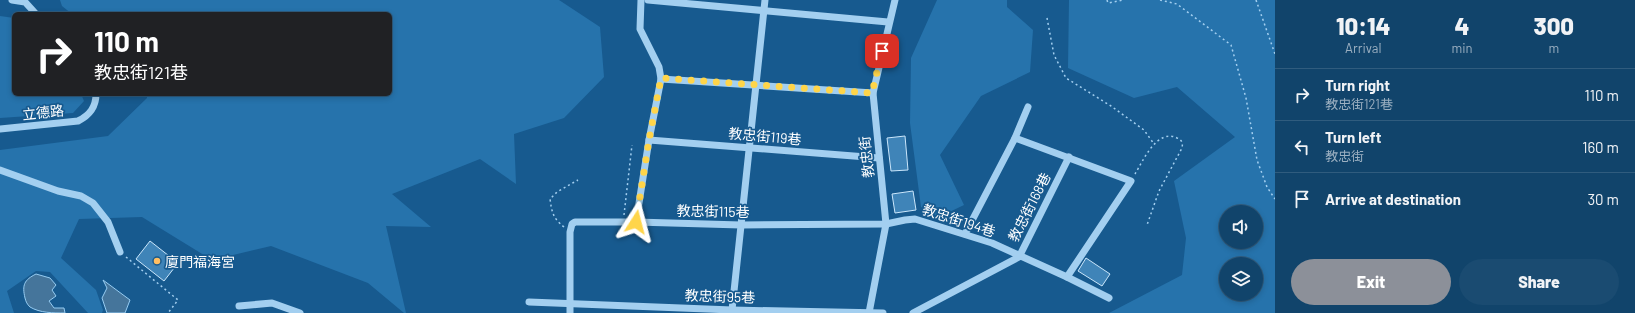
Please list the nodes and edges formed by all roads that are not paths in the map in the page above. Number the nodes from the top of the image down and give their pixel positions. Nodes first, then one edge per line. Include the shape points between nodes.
1 (12, 0) edge
2 (641, 0) edge
3 (648, 0) edge
4 (765, 0) edge
5 (895, 0) edge
6 (25, 1) edge
7 (764, 11) junction
8 (34, 12) edge
9 (888, 22) junction
10 (661, 78) junction
11 (756, 85) junction
12 (872, 93) junction
13 (96, 96) edge
14 (1028, 107) dead end
15 (0, 129) edge
16 (1015, 138) junction
17 (649, 140) junction
18 (749, 147) junction
19 (1069, 157) junction
20 (879, 158) junction
21 (0, 170) edge
22 (636, 222) junction
23 (886, 224) junction
24 (741, 225) junction
25 (965, 234) junction
26 (120, 252) road end
27 (1019, 257) junction
28 (1067, 278) junction
29 (1109, 298) dead end
30 (529, 302) dead end
31 (570, 304) junction
32 (239, 306) dead end
33 (732, 310) junction
34 (299, 313) edge
35 (570, 313) edge
36 (869, 313) edge
37 (883, 313) edge
38 (913, 313) edge

1 - 6 street
2 - 10 street via 640,29 659,67
3 - 7 street
4 - 7 street
5 - 9 street, 教忠街
6 - 8 street
7 - 9 street
7 - 11 street
9 - 12 street, 教忠街
10 - 11 street
10 - 17 street
11 - 12 street
11 - 18 street
12 - 20 street, 教忠街
13 - 15 street, 立德路 via 94,107 78,121
14 - 16 street
16 - 19 street
16 - 25 street
17 - 18 street, 教忠街119巷
17 - 22 street
18 - 20 street, 教忠街119巷
18 - 24 street
19 - 27 street, 教忠街168巷
19 - 28 street via 1131,181
20 - 23 street, 教忠街
21 - 26 street via 58,191 81,196 93,203 108,222
22 - 24 street, 教忠街115巷
22 - 31 street, 教忠街115巷 via 572,224
23 - 24 street, 教忠街115巷
23 - 25 street, 教忠街194巷 via 915,219
23 - 36 street, 教忠街
24 - 33 street
25 - 27 street, 教忠街194巷 via 992,243
27 - 28 street, 教忠街194巷
27 - 38 street, 教忠街168巷
28 - 29 street, 教忠街194巷
30 - 31 street, 教忠街95巷
31 - 33 street, 教忠街95巷
31 - 35 street
32 - 34 street via 272,303
33 - 36 street, 教忠街95巷
36 - 37 street

